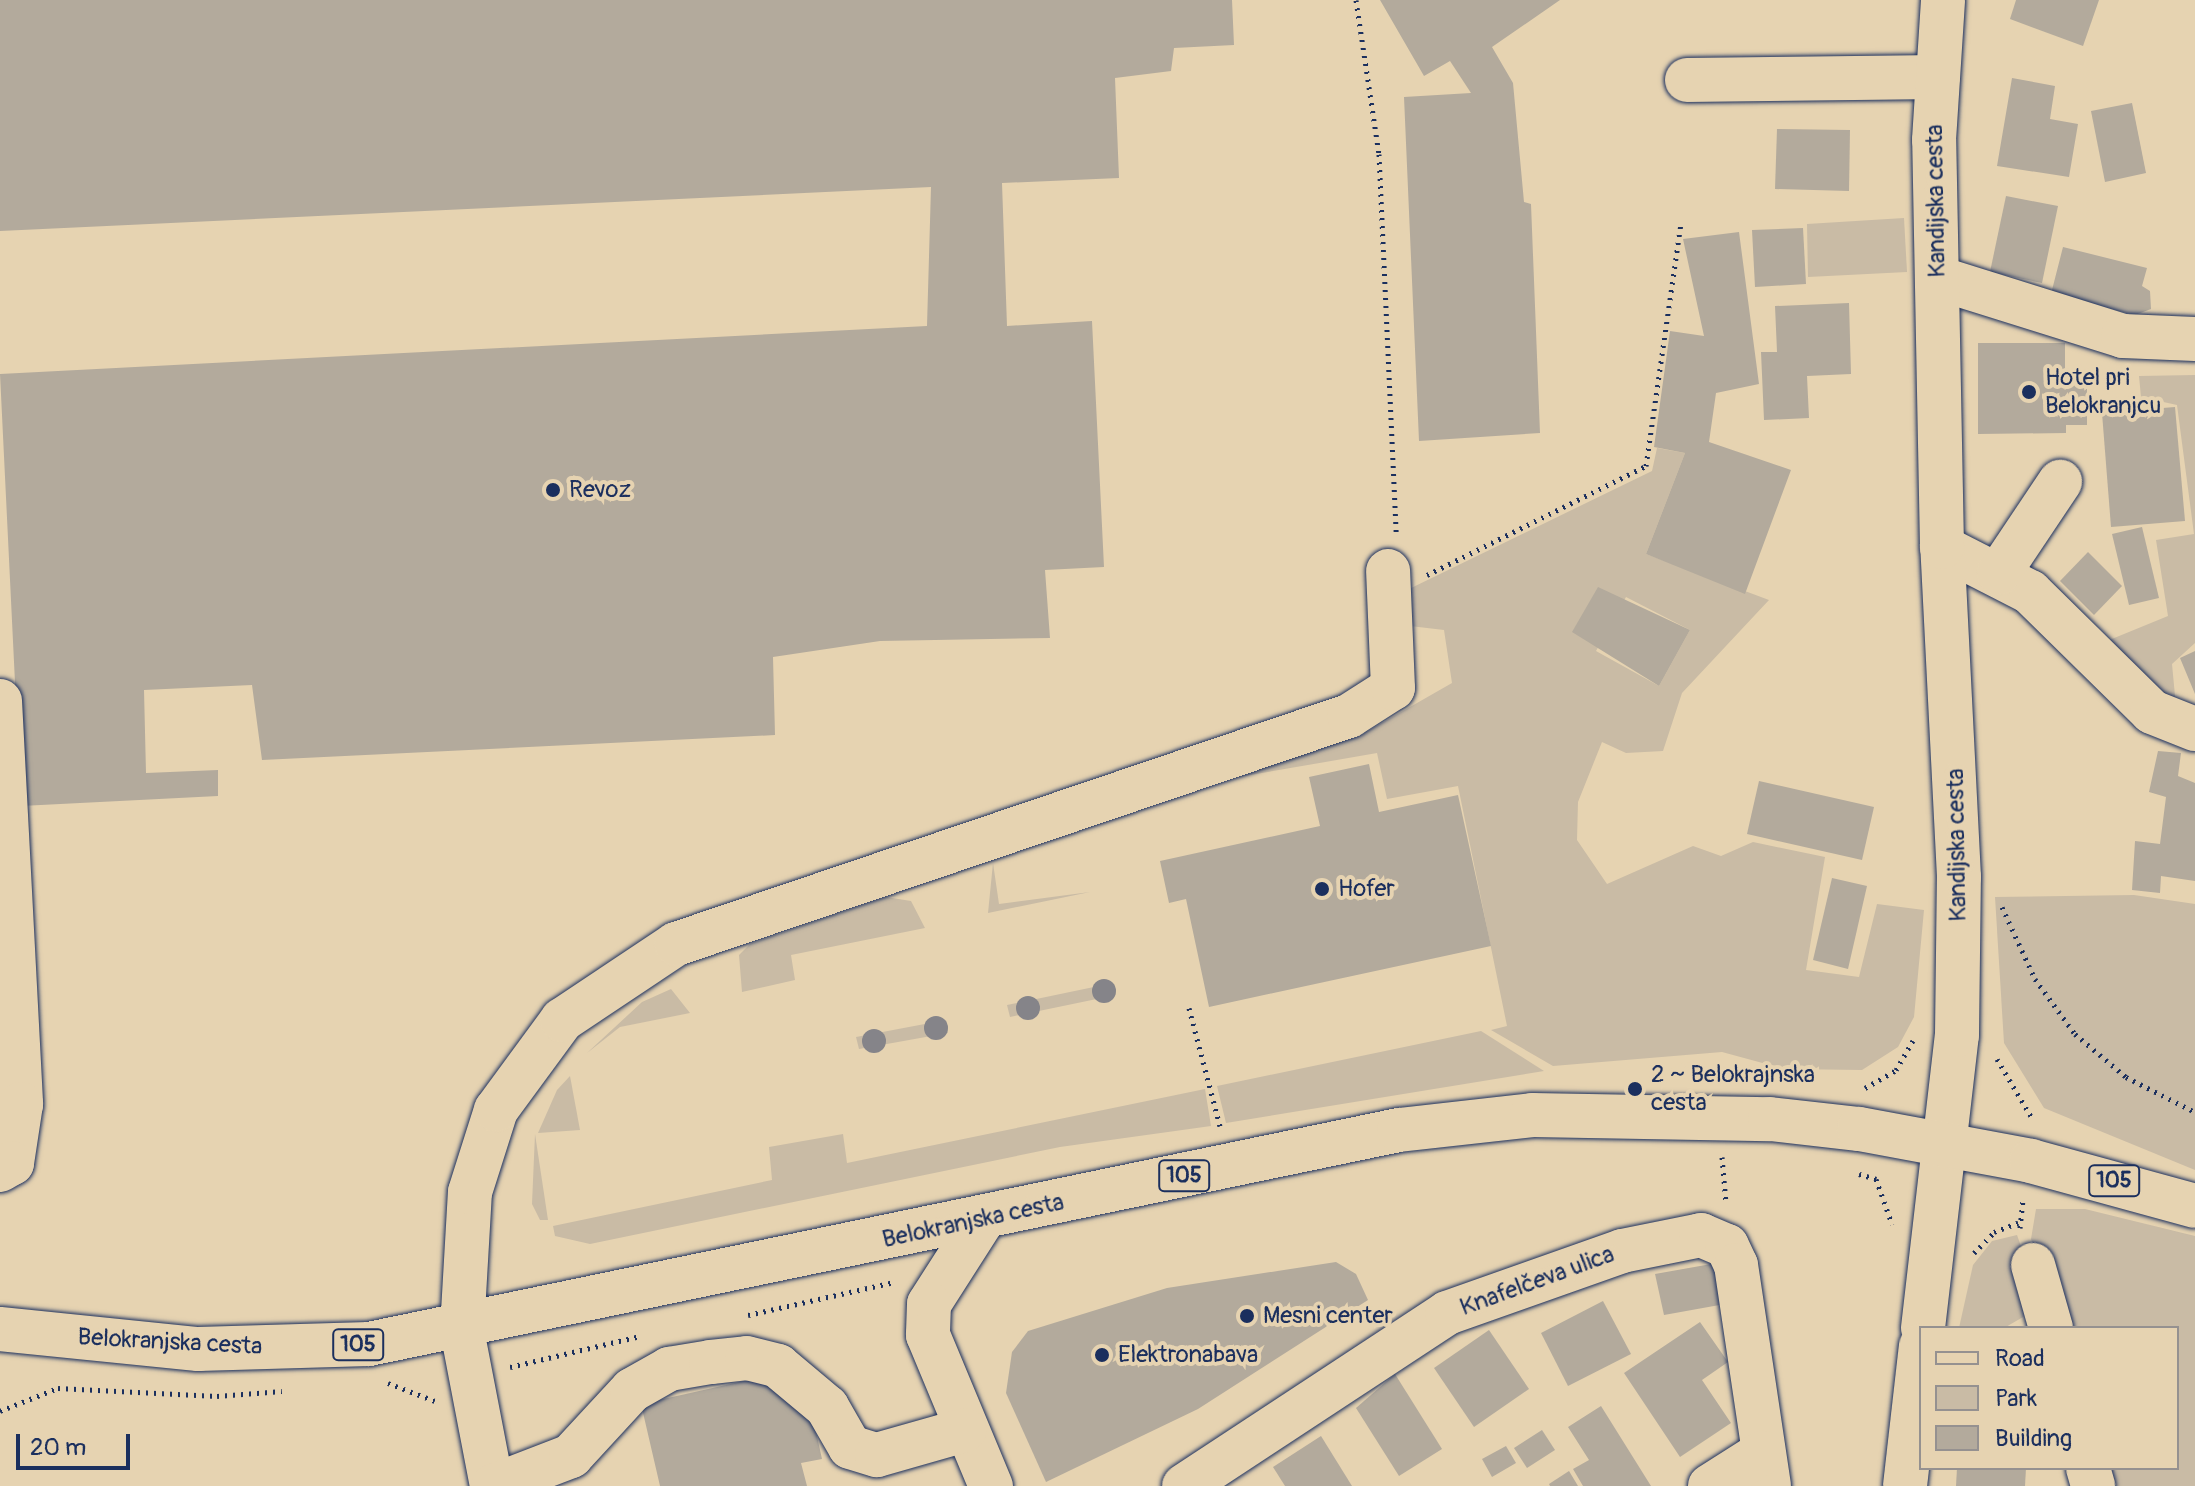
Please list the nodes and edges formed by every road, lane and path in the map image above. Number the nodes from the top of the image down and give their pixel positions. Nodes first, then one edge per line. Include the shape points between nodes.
1 (1356, 0) edge
2 (1943, 0) edge
3 (1938, 77) junction
4 (1687, 80) dead end
5 (1681, 223) dead end
6 (1938, 278) junction
7 (2195, 339) edge
8 (2060, 482) dead end
9 (1942, 547) junction
10 (1401, 567) junction
11 (1999, 573) junction
12 (0, 701) edge
13 (2195, 729) edge
14 (1999, 898) dead end
15 (1189, 1008) dead end
16 (2195, 1112) edge
17 (1221, 1131) dead end
18 (1947, 1143) junction
19 (1738, 1159) dead end
20 (0, 1170) edge
21 (2195, 1206) edge
22 (984, 1218) junction
23 (1727, 1246) junction
24 (2033, 1265) dead end
25 (1923, 1326) edge
26 (2050, 1326) edge
27 (0, 1329) edge
28 (462, 1330) junction
29 (1919, 1364) edge
30 (374, 1384) dead end
31 (296, 1390) dead end
32 (0, 1411) edge
33 (445, 1414) dead end
34 (965, 1430) junction
35 (1766, 1469) edge
36 (492, 1486) edge
37 (991, 1486) edge
38 (1184, 1486) edge
39 (1710, 1486) edge
40 (1905, 1486) edge

1 - 10 path via 1379,154
2 - 3 main road, Kandijska cesta
3 - 4 main road
3 - 6 main road, Kandijska cesta
5 - 10 path via 1646,466
6 - 7 main road via 2123,336
6 - 9 main road, Kandijska cesta
8 - 11 main road
9 - 11 main road
9 - 18 main road, Kandijska cesta via 1959,877
10 - 28 main road via 1393,688 1349,716 676,944 562,1020 496,1110 479,1151
11 - 13 main road via 2069,624 2152,712
12 - 20 main road via 21,1104 12,1163
14 - 16 path via 2035,979 2075,1034 2126,1077
15 - 17 path
18 - 21 main road, 105
18 - 22 main road, Belokranjska cesta / 105 via 1770,1119 1532,1115 1399,1130
18 - 25 main road, Kandijska cesta
19 - 23 path via 1722,1157
22 - 28 main road, Belokranjska cesta / 105
22 - 34 main road via 929,1304 928,1335
23 - 35 main road via 1744,1310
23 - 38 main road, Knafelčeva ulica via 1701,1235 1622,1251 1447,1313
24 - 26 main road
27 - 28 main road, Belokranjska cesta / 105 via 198,1349 369,1344
28 - 36 main road
29 - 40 main road
30 - 33 path via 390,1383 439,1403
31 - 32 path via 217,1396 58,1388
34 - 36 main road via 877,1455 850,1447 827,1407 778,1366 747,1358 711,1362 669,1369 632,1390 571,1456
34 - 37 main road
35 - 39 main road

